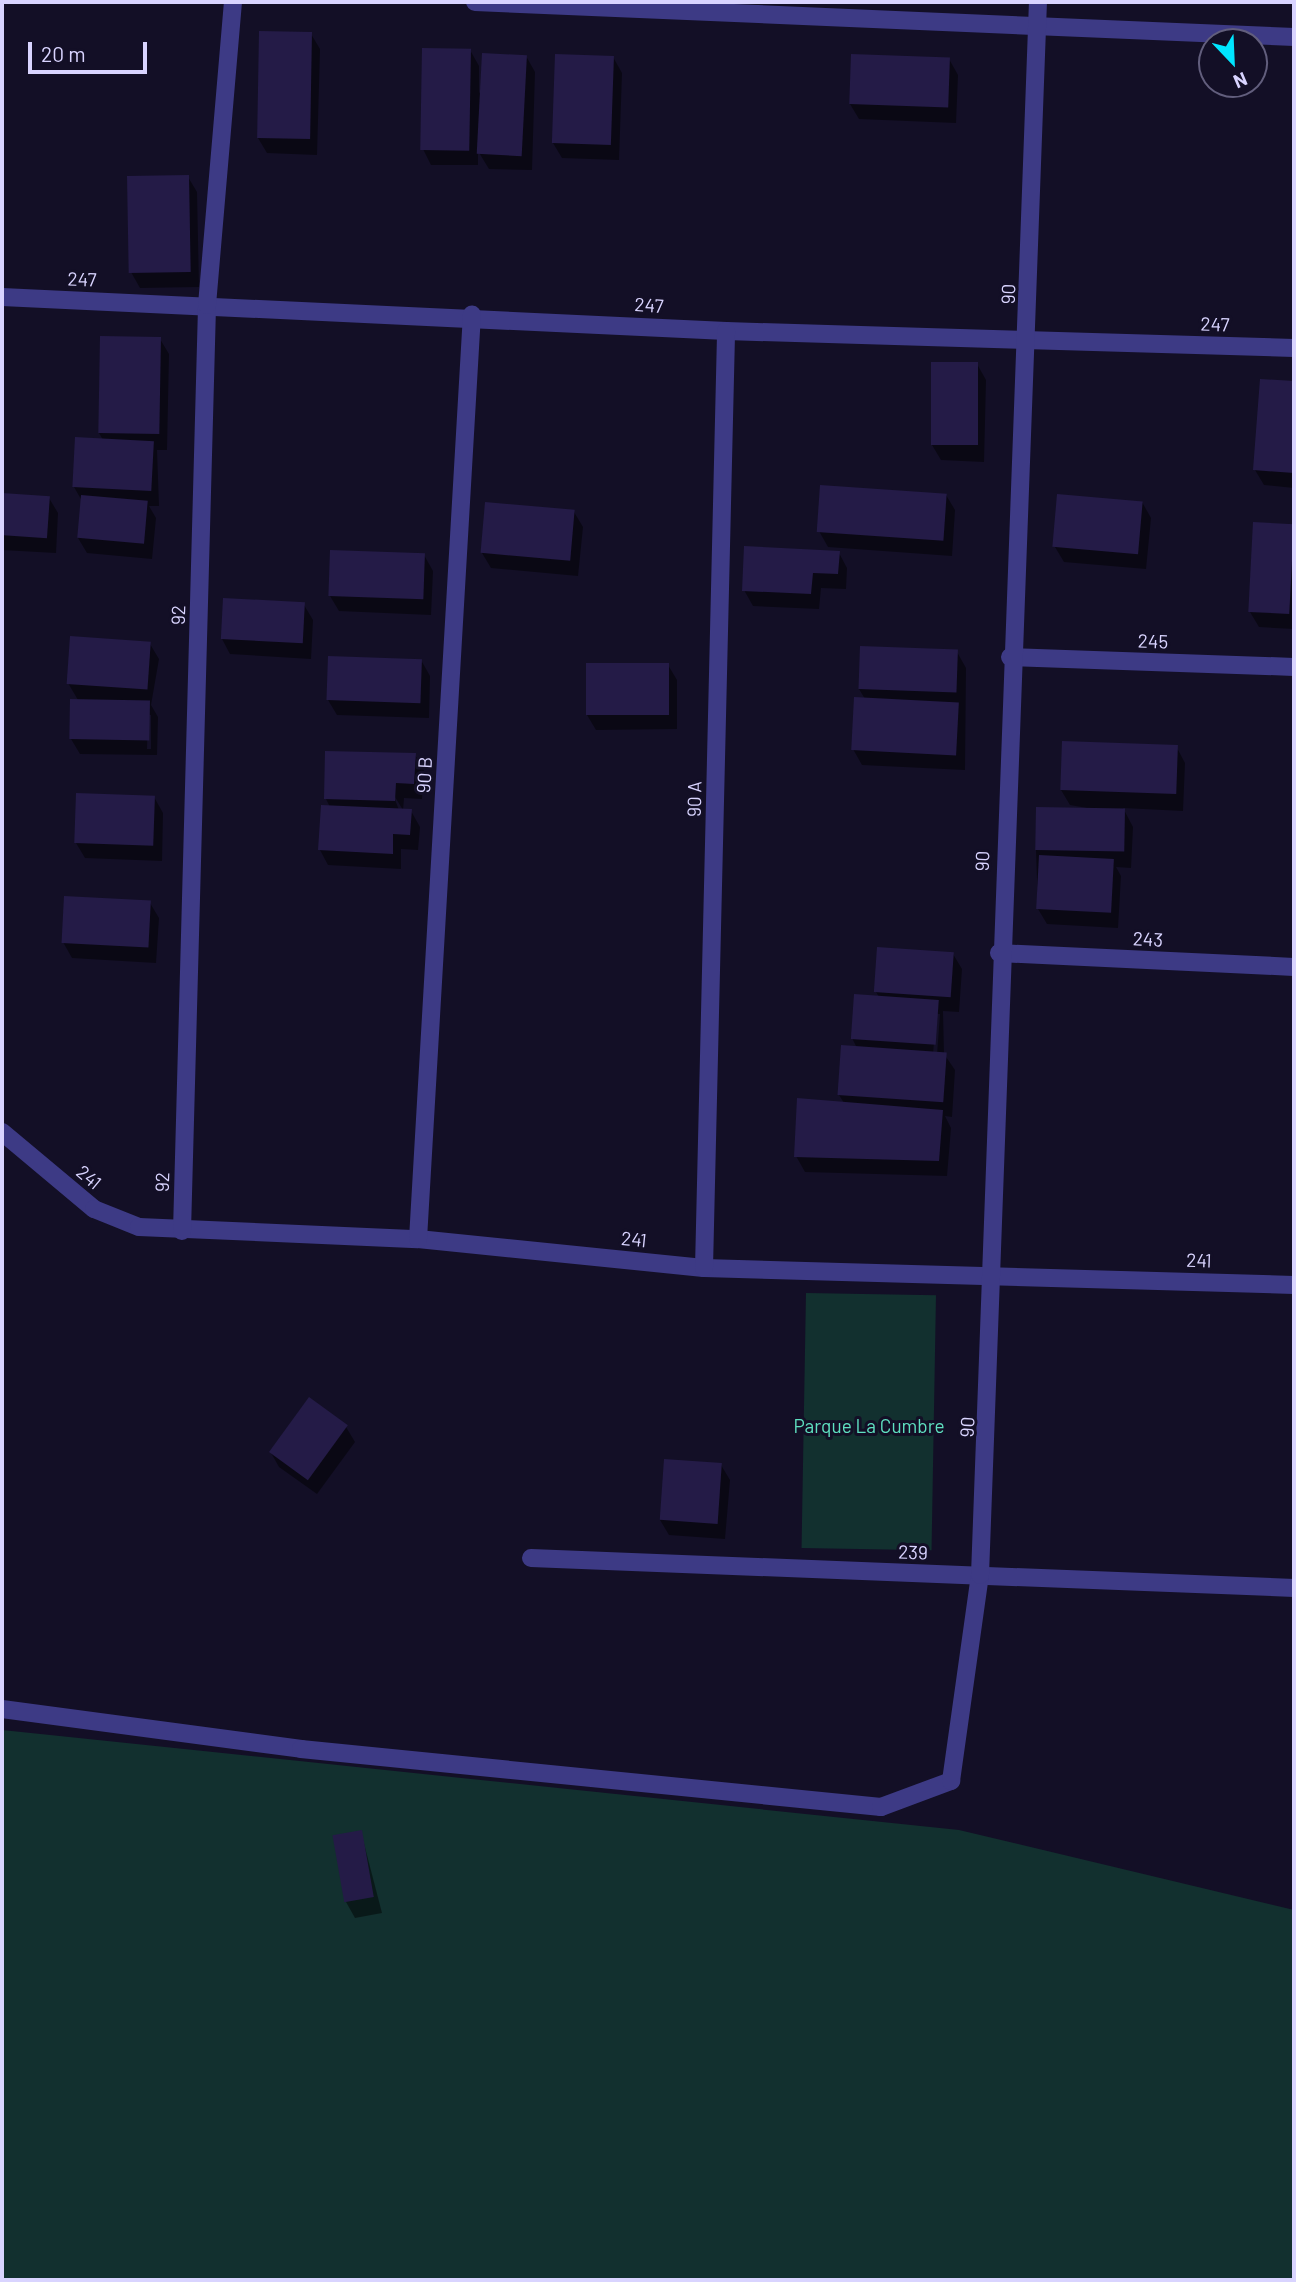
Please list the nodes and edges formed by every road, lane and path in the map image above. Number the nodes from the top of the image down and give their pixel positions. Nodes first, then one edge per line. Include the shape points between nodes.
1 (233, 2) edge
2 (475, 2) edge
3 (1038, 2) edge
4 (1038, 28) junction
5 (1294, 37) edge
6 (2, 297) edge
7 (207, 305) junction
8 (472, 315) junction
9 (726, 331) junction
10 (1027, 338) junction
11 (1294, 348) edge
12 (1010, 657) junction
13 (1294, 667) edge
14 (999, 953) junction
15 (1294, 967) edge
16 (2, 1132) edge
17 (182, 1231) junction
18 (418, 1239) junction
19 (704, 1268) junction
20 (996, 1273) junction
21 (1294, 1285) edge
22 (531, 1558) dead end
23 (980, 1575) junction
24 (1294, 1588) edge
25 (2, 1709) edge

1 - 7 street, 92
2 - 4 street
3 - 4 street, 90
4 - 5 street
4 - 10 street, 90
6 - 7 street, 247
7 - 8 street, 247
7 - 17 street, 92
8 - 9 street, 247
8 - 18 street, 90 B
9 - 10 street, 247
9 - 19 street, 90 A
10 - 11 street, 247
10 - 12 street, 90
12 - 13 street, 245
12 - 14 street, 90
14 - 15 street, 243
14 - 20 street, 90
16 - 17 street, 241 via 94,1209 139,1227
17 - 18 street, 241
18 - 19 street, 241
19 - 20 street, 241
20 - 21 street, 241
20 - 23 street, 90
22 - 23 street, 239
23 - 24 street, 239
23 - 25 street, 90 via 951,1781 881,1807 301,1749

